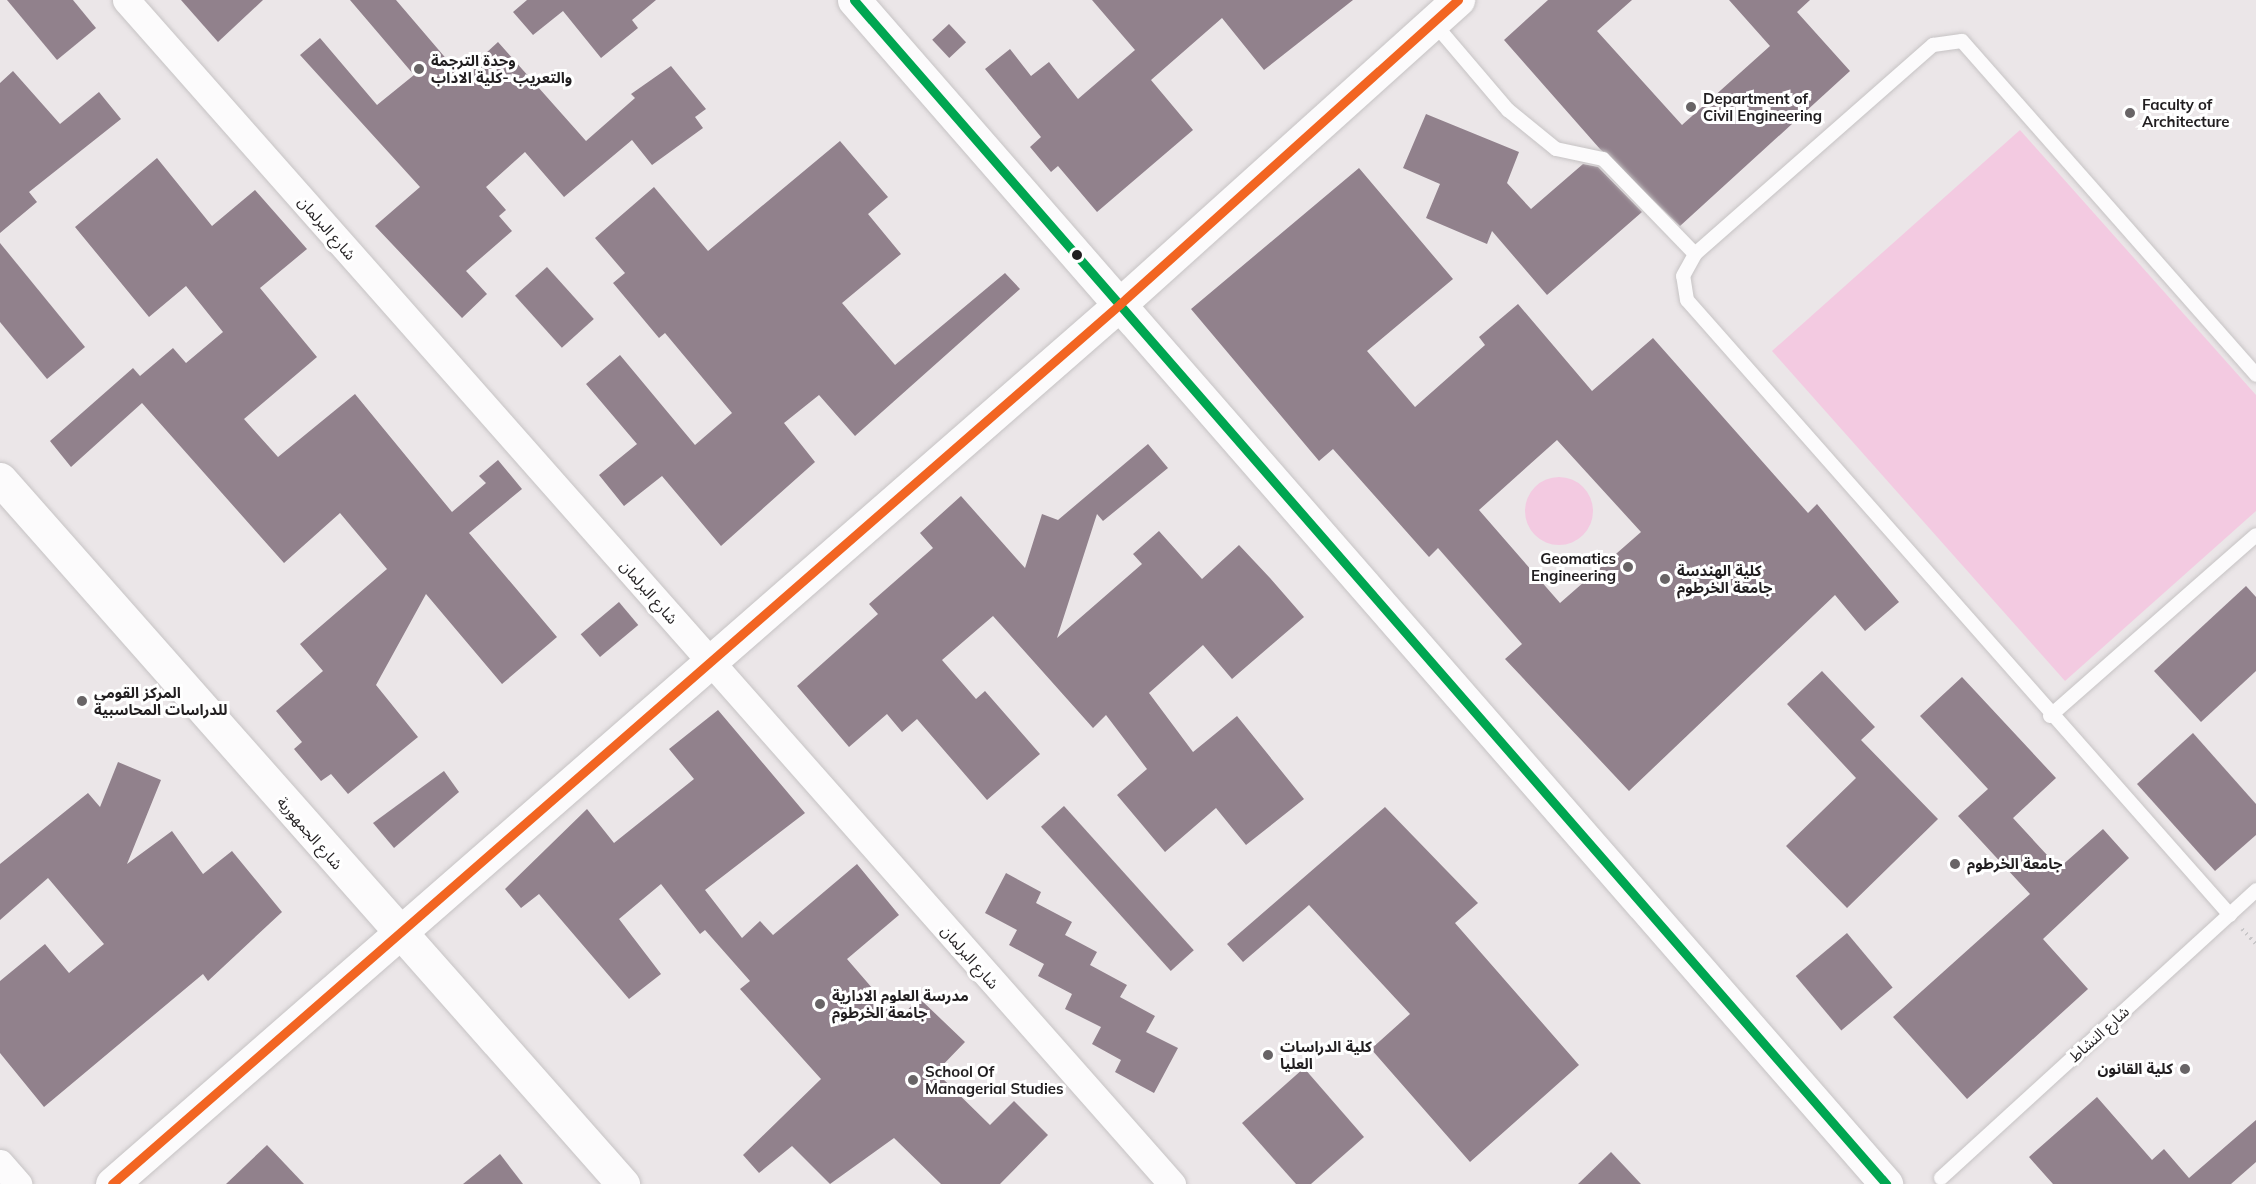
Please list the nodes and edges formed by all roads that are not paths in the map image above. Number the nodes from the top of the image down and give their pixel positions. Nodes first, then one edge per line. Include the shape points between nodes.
1 (126, 0) edge
2 (854, 0) edge
3 (1458, 0) edge
4 (1433, 22) junction
5 (1695, 254) junction
6 (1120, 304) junction
7 (2256, 375) edge
8 (0, 479) edge
9 (2256, 535) edge
10 (710, 662) junction
11 (2050, 716) junction
12 (2256, 890) edge
13 (2230, 915) junction
14 (401, 936) junction
15 (0, 1163) edge
16 (1941, 1178) dead end
17 (18, 1184) edge
18 (112, 1184) edge
19 (623, 1184) edge
20 (1172, 1184) edge
21 (1886, 1184) edge

1 - 10 street, شارع البرلمان
2 - 6 main road
3 - 4 main road
4 - 5 lane via 1508,110 1556,149 1603,159
4 - 6 main road
5 - 7 lane via 1933,45 1962,41
5 - 11 lane via 1683,276 1687,300
6 - 10 main road
6 - 21 main road
8 - 14 main road, شارع الجمهورية
9 - 11 lane
10 - 14 main road
10 - 20 street, شارع البرلمان
11 - 13 lane
12 - 13 lane, شارع النشاط
13 - 16 lane, شارع النشاط
14 - 18 main road
14 - 19 main road, شارع الجمهورية
15 - 17 street

